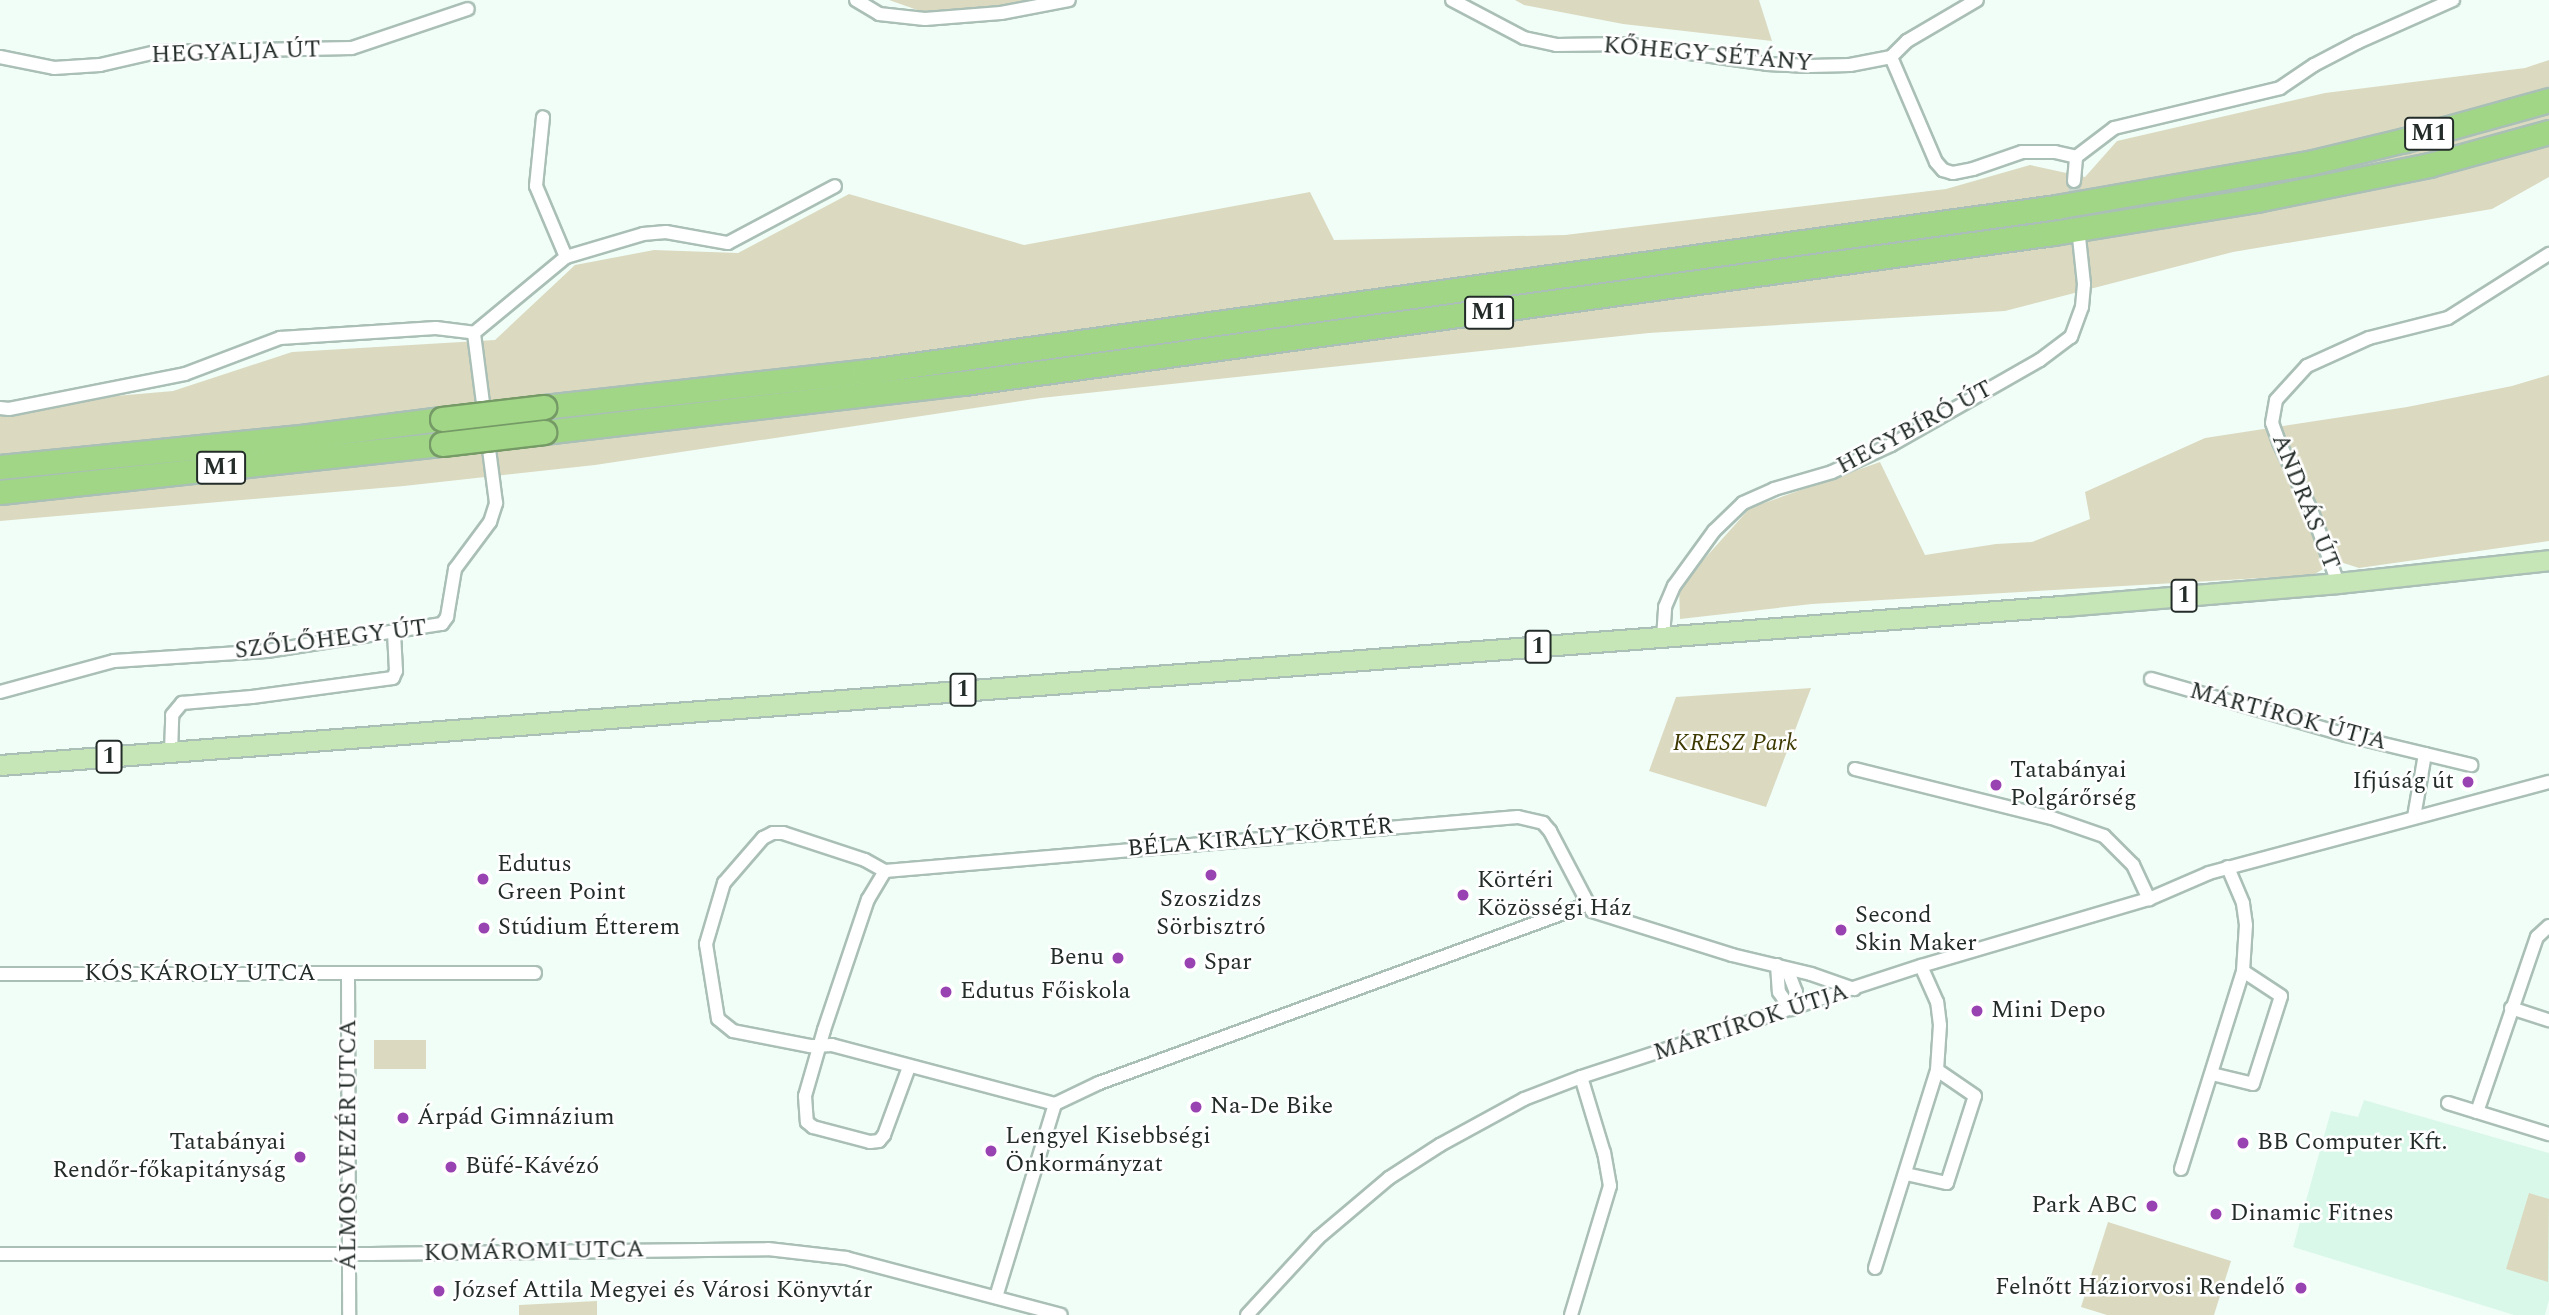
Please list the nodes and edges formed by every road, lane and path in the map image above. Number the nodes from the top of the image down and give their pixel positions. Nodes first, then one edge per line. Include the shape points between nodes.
1 (856, 0) edge
2 (1069, 0) edge
3 (1452, 0) edge
4 (1978, 0) edge
5 (2453, 0) edge
6 (468, 9) dead end
7 (0, 57) edge
8 (1891, 57) junction
9 (2549, 100) edge
10 (542, 117) dead end
11 (2549, 132) edge
12 (2077, 158) junction
13 (2074, 181) tunnel mouth
14 (835, 186) dead end
15 (2079, 237) tunnel mouth
16 (2549, 254) edge
17 (566, 257) junction
18 (474, 333) junction
19 (0, 408) edge
20 (0, 467) edge
21 (0, 492) edge
22 (2549, 560) edge
23 (2338, 583) junction
24 (394, 633) junction
25 (1663, 638) junction
26 (2151, 680) dead end
27 (0, 692) edge
28 (172, 752) junction
29 (2425, 754) junction
30 (0, 765) edge
31 (2470, 765) dead end
32 (1855, 769) dead end
33 (2549, 782) edge
34 (2414, 817) junction
35 (2228, 867) junction
36 (885, 871) junction
37 (2149, 899) junction
38 (1588, 904) junction
39 (2549, 926) edge
40 (1777, 965) junction
41 (1921, 966) junction
42 (2243, 971) junction
43 (535, 973) dead end
44 (0, 974) edge
45 (348, 975) junction
46 (1854, 989) junction
47 (2511, 1008) junction
48 (1791, 1009) junction
49 (2549, 1020) edge
50 (821, 1046) junction
51 (909, 1067) junction
52 (1937, 1070) junction
53 (2212, 1074) junction
54 (1581, 1077) junction
55 (2448, 1103) dead end
56 (1055, 1104) junction
57 (2477, 1112) junction
58 (2549, 1134) edge
59 (2181, 1169) dead end
60 (1906, 1174) junction
61 (0, 1254) edge
62 (350, 1254) junction
63 (1875, 1268) dead end
64 (996, 1297) junction
65 (1572, 1311) edge
66 (349, 1315) edge
67 (1061, 1315) edge
68 (1247, 1315) edge

1 - 2 street via 879,15 925,19 1000,13
3 - 8 street, KŐHEGY SÉTÁNY via 1524,38 1556,45 1625,44 1789,65 1850,65
4 - 8 street via 1907,41
5 - 12 street via 2347,48 2280,88 2114,128
6 - 7 street, HEGYALJA ÚT via 352,48 156,52 100,65 54,68
8 - 12 street via 1943,170 1973,169 2022,152 2055,152
9 - 20 highway, M1, bridge via 2309,163 2056,207 985,356 293,438
10 - 17 street via 537,186
11 - 21 highway, M1, bridge via 2429,165 2256,200 2053,233 964,383
12 - 13 street
14 - 17 street via 728,243 666,232 643,234
15 - 25 street, HEGYBÍRÓ ÚT via 2083,295 2071,337 2040,360 1891,445 1832,472 1743,503 1714,531 1674,586 1665,607
16 - 23 street, ANDRÁS ÚT via 2448,318 2369,338 2307,366 2276,400 2272,423
17 - 18 street
18 - 19 street via 436,328 280,338 185,374 9,410
18 - 24 street, SZŐLŐHEGY ÚT via 496,490 494,514 454,569 445,620
22 - 23 main road, 1
23 - 25 main road, 1
24 - 27 street, SZŐLŐHEGY ÚT via 267,651 114,661
24 - 28 street via 396,671 389,680 182,703 172,715
25 - 28 main road, 1
26 - 29 street, MÁRTÍROK ÚTJA
28 - 30 main road, 1
29 - 31 street, MÁRTÍROK ÚTJA
29 - 34 street
32 - 37 street via 2052,818 2105,836 2133,865
33 - 34 street, MÁRTÍROK ÚTJA
34 - 35 street, MÁRTÍROK ÚTJA
35 - 37 street, MÁRTÍROK ÚTJA
35 - 42 street via 2243,903
36 - 38 street, BÉLA KIRÁLY KÖRTÉR via 1518,817 1543,823 1550,831
36 - 50 street via 868,900
36 - 50 street via 783,832 763,838 724,883 706,944 718,1019 733,1031
37 - 41 street, MÁRTÍROK ÚTJA
38 - 40 street via 1592,911
38 - 56 street via 1099,1083
39 - 47 street via 2536,937
40 - 46 street
40 - 48 street via 1789,974 1796,992
41 - 46 street, MÁRTÍROK ÚTJA
41 - 52 street via 1937,1002
42 - 53 street
42 - 53 street via 2281,996 2253,1084
43 - 45 street, KÓS KÁROLY UTCA
44 - 45 street, KÓS KÁROLY UTCA
45 - 62 street, ÁLMOS VEZÉR UTCA
46 - 48 street, MÁRTÍROK ÚTJA
47 - 49 street
47 - 57 street
48 - 54 street, MÁRTÍROK ÚTJA
50 - 51 street via 832,1045
50 - 51 street via 805,1096 807,1122 870,1142 884,1135
51 - 56 street
52 - 60 street
52 - 60 street via 1975,1096 1947,1183
53 - 59 street
54 - 65 street via 1608,1168 1607,1204
54 - 68 street, MÁRTÍROK ÚTJA via 1483,1120 1389,1178 1318,1238
55 - 57 street
56 - 64 street
57 - 58 street
60 - 63 street
61 - 62 street, KOMÁROMI UTCA
62 - 64 street, KOMÁROMI UTCA via 768,1249 846,1258
62 - 66 street, ÁLMOS VEZÉR UTCA
64 - 67 street, KOMÁROMI UTCA

